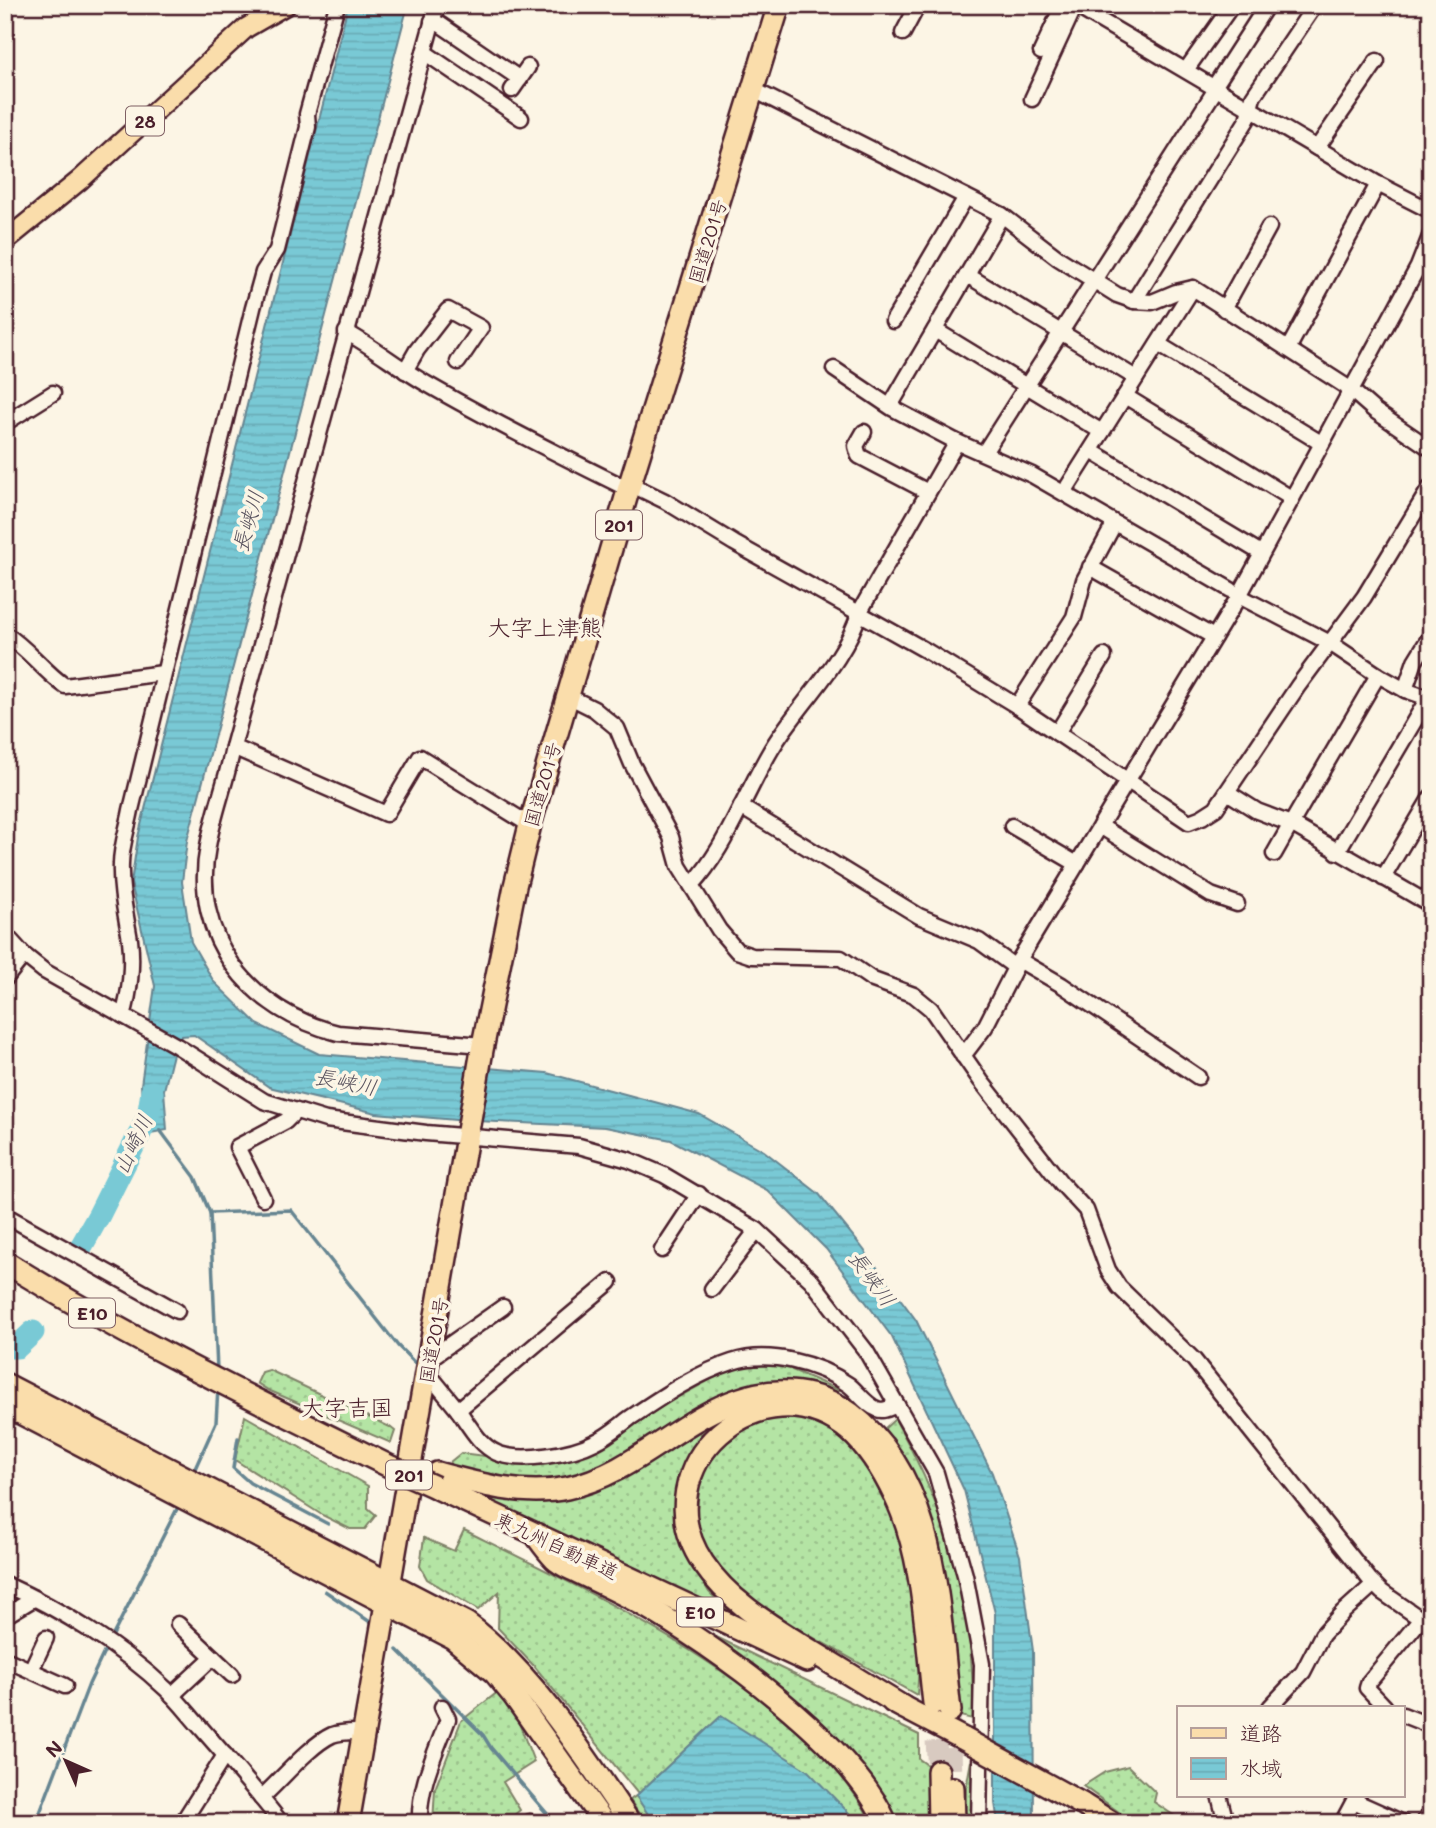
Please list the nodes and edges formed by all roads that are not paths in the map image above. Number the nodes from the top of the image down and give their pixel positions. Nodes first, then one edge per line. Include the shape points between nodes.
1 (286, 5) edge
2 (337, 5) edge
3 (437, 5) edge
4 (779, 5) edge
5 (918, 5) edge
6 (1063, 5) edge
7 (1232, 5) edge
8 (1267, 5) edge
9 (1308, 5) edge
10 (1075, 6) edge
11 (432, 21) junction
12 (903, 33) dead end
13 (424, 52) junction
14 (1041, 52) dead end
15 (1377, 61) dead end
16 (1186, 70) junction
17 (520, 79) dead end
18 (1215, 88) junction
19 (754, 90) junction
20 (1031, 99) dead end
21 (1251, 109) junction
22 (521, 118) dead end
23 (1317, 148) junction
24 (1378, 184) junction
25 (965, 197) junction
26 (1431, 211) edge
27 (1002, 215) junction
28 (1269, 227) dead end
29 (1431, 234) edge
30 (5, 241) edge
31 (967, 275) junction
32 (1094, 282) junction
33 (1193, 288) junction
34 (1134, 302) junction
35 (1224, 309) junction
36 (893, 321) dead end
37 (935, 330) junction
38 (346, 332) junction
39 (1061, 332) junction
40 (1158, 345) junction
41 (1288, 349) junction
42 (458, 362) dead end
43 (834, 369) dead end
44 (405, 371) junction
45 (1136, 378) junction
46 (1027, 385) junction
47 (1350, 389) junction
48 (53, 393) dead end
49 (1125, 396) junction
50 (893, 401) dead end
51 (5, 423) edge
52 (864, 432) dead end
53 (1102, 432) junction
54 (957, 442) junction
55 (1321, 443) junction
56 (987, 448) dead end
57 (1431, 449) edge
58 (1091, 451) junction
59 (631, 484) junction
60 (1068, 486) dead end
61 (1431, 486) edge
62 (928, 492) junction
63 (1291, 498) junction
64 (1112, 528) dead end
65 (1261, 553) junction
66 (1090, 567) junction
67 (1235, 593) junction
68 (859, 613) junction
69 (5, 634) edge
70 (1431, 635) edge
71 (1214, 637) junction
72 (1331, 643) junction
73 (1427, 651) edge
74 (1104, 656) dead end
75 (163, 673) junction
76 (1378, 675) junction
77 (1405, 690) junction
78 (568, 696) junction
79 (1429, 698) edge
80 (1017, 706) junction
81 (1057, 733) junction
82 (233, 747) junction
83 (1127, 779) junction
84 (1227, 792) junction
85 (1431, 797) edge
86 (741, 807) junction
87 (1291, 824) junction
88 (530, 825) junction
89 (1012, 826) dead end
90 (1100, 826) junction
91 (1337, 852) junction
92 (1274, 854) dead end
93 (1077, 864) junction
94 (1383, 878) junction
95 (692, 885) junction
96 (1237, 904) dead end
97 (1431, 905) edge
98 (5, 934) edge
99 (24, 955) junction
100 (1017, 964) junction
101 (5, 979) edge
102 (122, 1016) junction
103 (483, 1048) junction
104 (963, 1056) junction
105 (1198, 1077) dead end
106 (296, 1111) junction
107 (468, 1133) junction
108 (699, 1194) junction
109 (263, 1198) dead end
110 (5, 1216) edge
111 (757, 1230) junction
112 (662, 1250) dead end
113 (5, 1262) edge
114 (610, 1282) dead end
115 (712, 1289) dead end
116 (503, 1307) dead end
117 (177, 1311) dead end
118 (428, 1366) junction
119 (5, 1384) edge
120 (5, 1405) edge
121 (897, 1405) junction
122 (458, 1410) junction
123 (436, 1480) junction
124 (173, 1481) junction
125 (536, 1535) junction
126 (5, 1584) edge
127 (1374, 1584) junction
128 (389, 1593) junction
129 (35, 1598) junction
130 (5, 1616) edge
131 (1426, 1623) edge
132 (178, 1624) dead end
133 (46, 1638) dead end
134 (213, 1657) junction
135 (5, 1659) edge
136 (31, 1670) junction
137 (232, 1675) dead end
138 (65, 1686) dead end
139 (172, 1695) junction
140 (1271, 1706) edge
141 (1384, 1706) edge
142 (442, 1707) dead end
143 (903, 1707) junction
144 (1404, 1715) edge
145 (1431, 1726) edge
146 (364, 1732) junction
147 (225, 1755) junction
148 (1220, 1797) edge
149 (261, 1798) junction
150 (1356, 1798) edge
151 (1431, 1811) edge
152 (182, 1823) edge
153 (281, 1823) edge
154 (348, 1823) edge
155 (420, 1823) edge
156 (604, 1823) edge
157 (630, 1823) edge
158 (886, 1823) edge
159 (939, 1823) edge
160 (954, 1823) edge
161 (979, 1823) edge
162 (1112, 1823) edge
163 (1226, 1823) edge
164 (1342, 1823) edge
165 (1403, 1823) edge
166 (1423, 1823) edge

1 - 30 main road, 28 via 246,28 80,180
2 - 75 street via 277,250 263,272 253,308
3 - 11 street
4 - 19 highway, 国道201号 / 201
5 - 12 street
6 - 14 street
7 - 16 street
8 - 18 street
9 - 21 street via 1311,11 1253,97
10 - 16 street
10 - 20 street
11 - 13 street
11 - 17 street
13 - 22 street
13 - 38 street
15 - 23 street
16 - 18 street
18 - 21 street
18 - 32 street
19 - 25 street
19 - 59 highway, 国道201号 / 201
21 - 23 street
21 - 34 street
23 - 24 street
24 - 26 street
24 - 41 street
25 - 27 street
25 - 36 street
27 - 31 street
27 - 32 street
28 - 35 street
29 - 47 street via 1418,267
31 - 37 street
31 - 39 street
32 - 34 street
32 - 39 street
33 - 34 street via 1152,302
33 - 35 street
33 - 40 street
35 - 41 street
37 - 46 street
37 - 50 street
38 - 44 street
38 - 82 street
39 - 45 street
39 - 46 street
40 - 45 street
40 - 55 street
41 - 47 street
42 - 44 street via 481,328 449,310
43 - 54 street via 891,408
44 - 59 street via 565,458 622,486
45 - 49 street
46 - 53 street
46 - 56 street
47 - 55 street
47 - 57 street
48 - 51 street
49 - 53 street
49 - 63 street
52 - 62 street via 856,446 859,456
53 - 58 street
54 - 62 street
54 - 67 street via 1045,482
55 - 63 street
58 - 60 street
58 - 65 street
59 - 68 street
59 - 78 highway, 国道201号 / 201
61 - 72 street
62 - 68 street
63 - 65 street
64 - 66 street
65 - 67 street
66 - 71 street
66 - 80 street via 1074,617
67 - 71 street
67 - 72 street
68 - 80 street
68 - 86 street via 833,662 774,745
69 - 75 street via 65,686
70 - 73 street
71 - 83 street
72 - 76 street
72 - 84 street
73 - 77 street via 1415,661
74 - 81 street
75 - 102 street via 121,862 130,942 127,1004
76 - 77 street
76 - 87 street
77 - 79 street
78 - 88 highway, 国道201号 / 201
78 - 95 street via 617,728 671,837 679,866
79 - 91 street
80 - 81 street
81 - 83 street
82 - 88 street via 386,814 419,757
82 - 103 street via 207,846 206,882 213,930 238,973 279,1009 316,1028
83 - 84 street via 1189,822 1216,808
83 - 90 street
84 - 87 street via 1257,811
85 - 94 street
86 - 95 street via 725,840
86 - 100 street via 919,916
87 - 91 street
87 - 92 street
88 - 103 highway, 国道201号 / 201
89 - 93 street
90 - 93 street
90 - 96 street via 1211,895
91 - 94 street
93 - 100 street
94 - 97 street
95 - 104 street via 737,951 752,956 841,958 873,980 914,995 945,1026
98 - 99 street
99 - 101 street
99 - 102 street
100 - 104 street via 985,1027
100 - 105 street via 1062,985
102 - 106 street via 264,1101
103 - 107 highway, 国道201号 / 201
104 - 127 street via 1086,1210 1119,1287 1194,1360
106 - 107 street via 326,1120
106 - 109 street via 237,1147
107 - 108 street via 579,1146 629,1160
107 - 118 highway, 国道201号 / 201
108 - 111 street
108 - 112 street
110 - 117 street
111 - 115 street
111 - 121 street via 811,1280 866,1351
113 - 123 highway, 東九州自動車道 / E10, bridge via 180,1361
114 - 122 street
116 - 118 street
118 - 122 street
118 - 128 highway, 国道201号 / 201
119 - 124 highway
120 - 124 highway
121 - 122 street via 877,1409 848,1384 815,1367 789,1360 735,1361 704,1372 595,1442 562,1453 522,1458 497,1453 483,1444
121 - 161 street via 936,1472 975,1619 982,1664
123 - 125 highway, 東九州自動車道 / E10
123 - 143 highway via 527,1491 565,1488 601,1478 709,1412 741,1398 794,1391 840,1406 862,1422 896,1464 920,1520 937,1601 942,1707 915,1561 899,1507 882,1471 849,1431 830,1418 789,1407 743,1416 725,1427 700,1454 690,1478 686,1523 714,1578 757,1617
124 - 128 highway
125 - 143 highway, 東九州自動車道 / E10
125 - 158 highway via 556,1561 640,1603 720,1656 813,1729 866,1790
126 - 129 street
127 - 131 street
127 - 140 street via 1332,1624 1303,1672
128 - 146 highway, 国道201号 / 201
128 - 156 highway via 495,1673
128 - 157 highway via 466,1623 509,1659
129 - 130 street
129 - 139 street via 129,1658
131 - 141 street via 1369,1682 1367,1688
132 - 134 street
133 - 136 street
134 - 137 street
134 - 139 street
135 - 136 street
136 - 138 street
139 - 147 street
142 - 155 street via 448,1719 419,1805
143 - 162 highway, 東九州自動車道 / E10, bridge
144 - 145 street
146 - 149 street via 343,1732 320,1742
146 - 154 highway, 国道201号 / 201
147 - 149 street
147 - 152 street
148 - 163 street
149 - 153 street
150 - 164 street
150 - 165 street
151 - 166 street
159 - 160 highway via 945,1775

